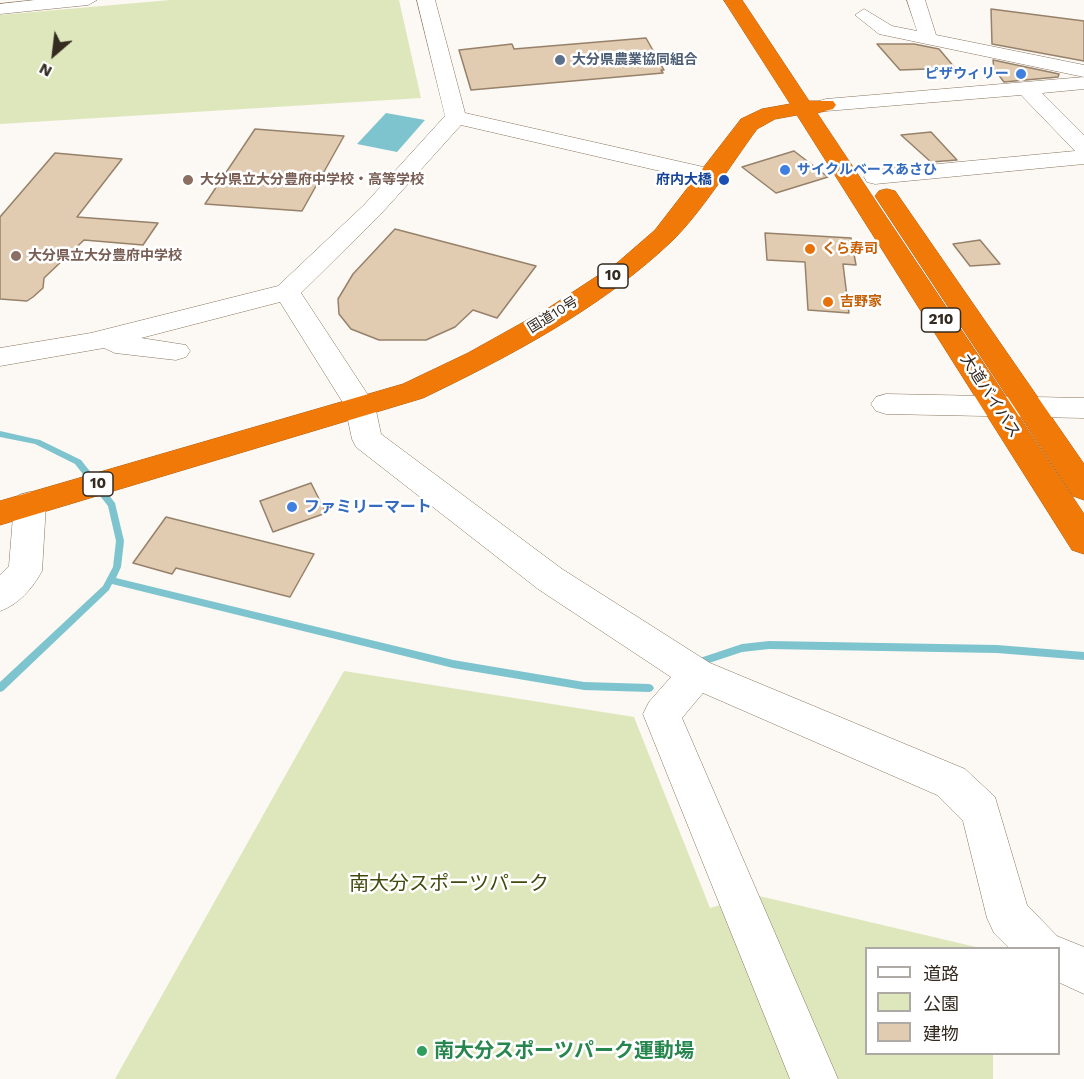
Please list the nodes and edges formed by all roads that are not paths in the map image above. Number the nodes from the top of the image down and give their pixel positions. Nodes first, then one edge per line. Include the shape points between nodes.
1 (88, 0) edge
2 (426, 0) edge
3 (733, 0) edge
4 (755, 0) edge
5 (916, 0) edge
6 (0, 9) edge
7 (864, 15) dead end
8 (781, 38) dead end
9 (927, 39) junction
10 (1084, 71) edge
11 (1084, 83) edge
12 (1024, 87) junction
13 (810, 99) junction
14 (456, 117) junction
15 (1084, 148) edge
16 (1084, 157) edge
17 (699, 173) junction
18 (875, 177) junction
19 (287, 292) junction
20 (91, 342) junction
21 (176, 351) dead end
22 (0, 357) edge
23 (886, 404) dead end
24 (360, 406) junction
25 (998, 408) junction
26 (1084, 408) edge
27 (1030, 409) junction
28 (1084, 488) edge
29 (26, 505) edge
30 (1084, 541) edge
31 (0, 597) edge
32 (698, 674) junction
33 (1039, 947) edge
34 (1060, 959) edge
35 (1084, 971) edge
36 (814, 1079) edge

1 - 6 street
2 - 14 street
3 - 13 highway
4 - 8 highway
5 - 9 street
7 - 9 street via 886,30
9 - 10 street
11 - 12 street
12 - 13 street
12 - 15 street
13 - 17 highway, 国道10号 / 10 via 758,108 743,117
13 - 18 highway, 大道バイパス / 210
13 - 24 highway, 国道10号 / 10 via 749,123 664,235 609,279 478,360 413,391
13 - 25 highway, 大道バイパス / 210
14 - 17 street
14 - 19 street via 372,210
16 - 18 street
17 - 24 highway, 国道10号 / 10 via 647,229 608,260 476,346
18 - 27 highway, 大道バイパス / 210
19 - 20 street
19 - 24 street
20 - 21 street
20 - 22 street
23 - 25 street
24 - 29 highway, 国道10号 / 10
24 - 32 street via 367,439 550,579
25 - 27 street
25 - 30 highway, 大道バイパス / 210
26 - 27 street
27 - 28 highway, 大道バイパス / 210
29 - 31 street via 25,570
32 - 33 street via 951,782 981,812 1010,918
32 - 36 street via 662,714
34 - 35 street

